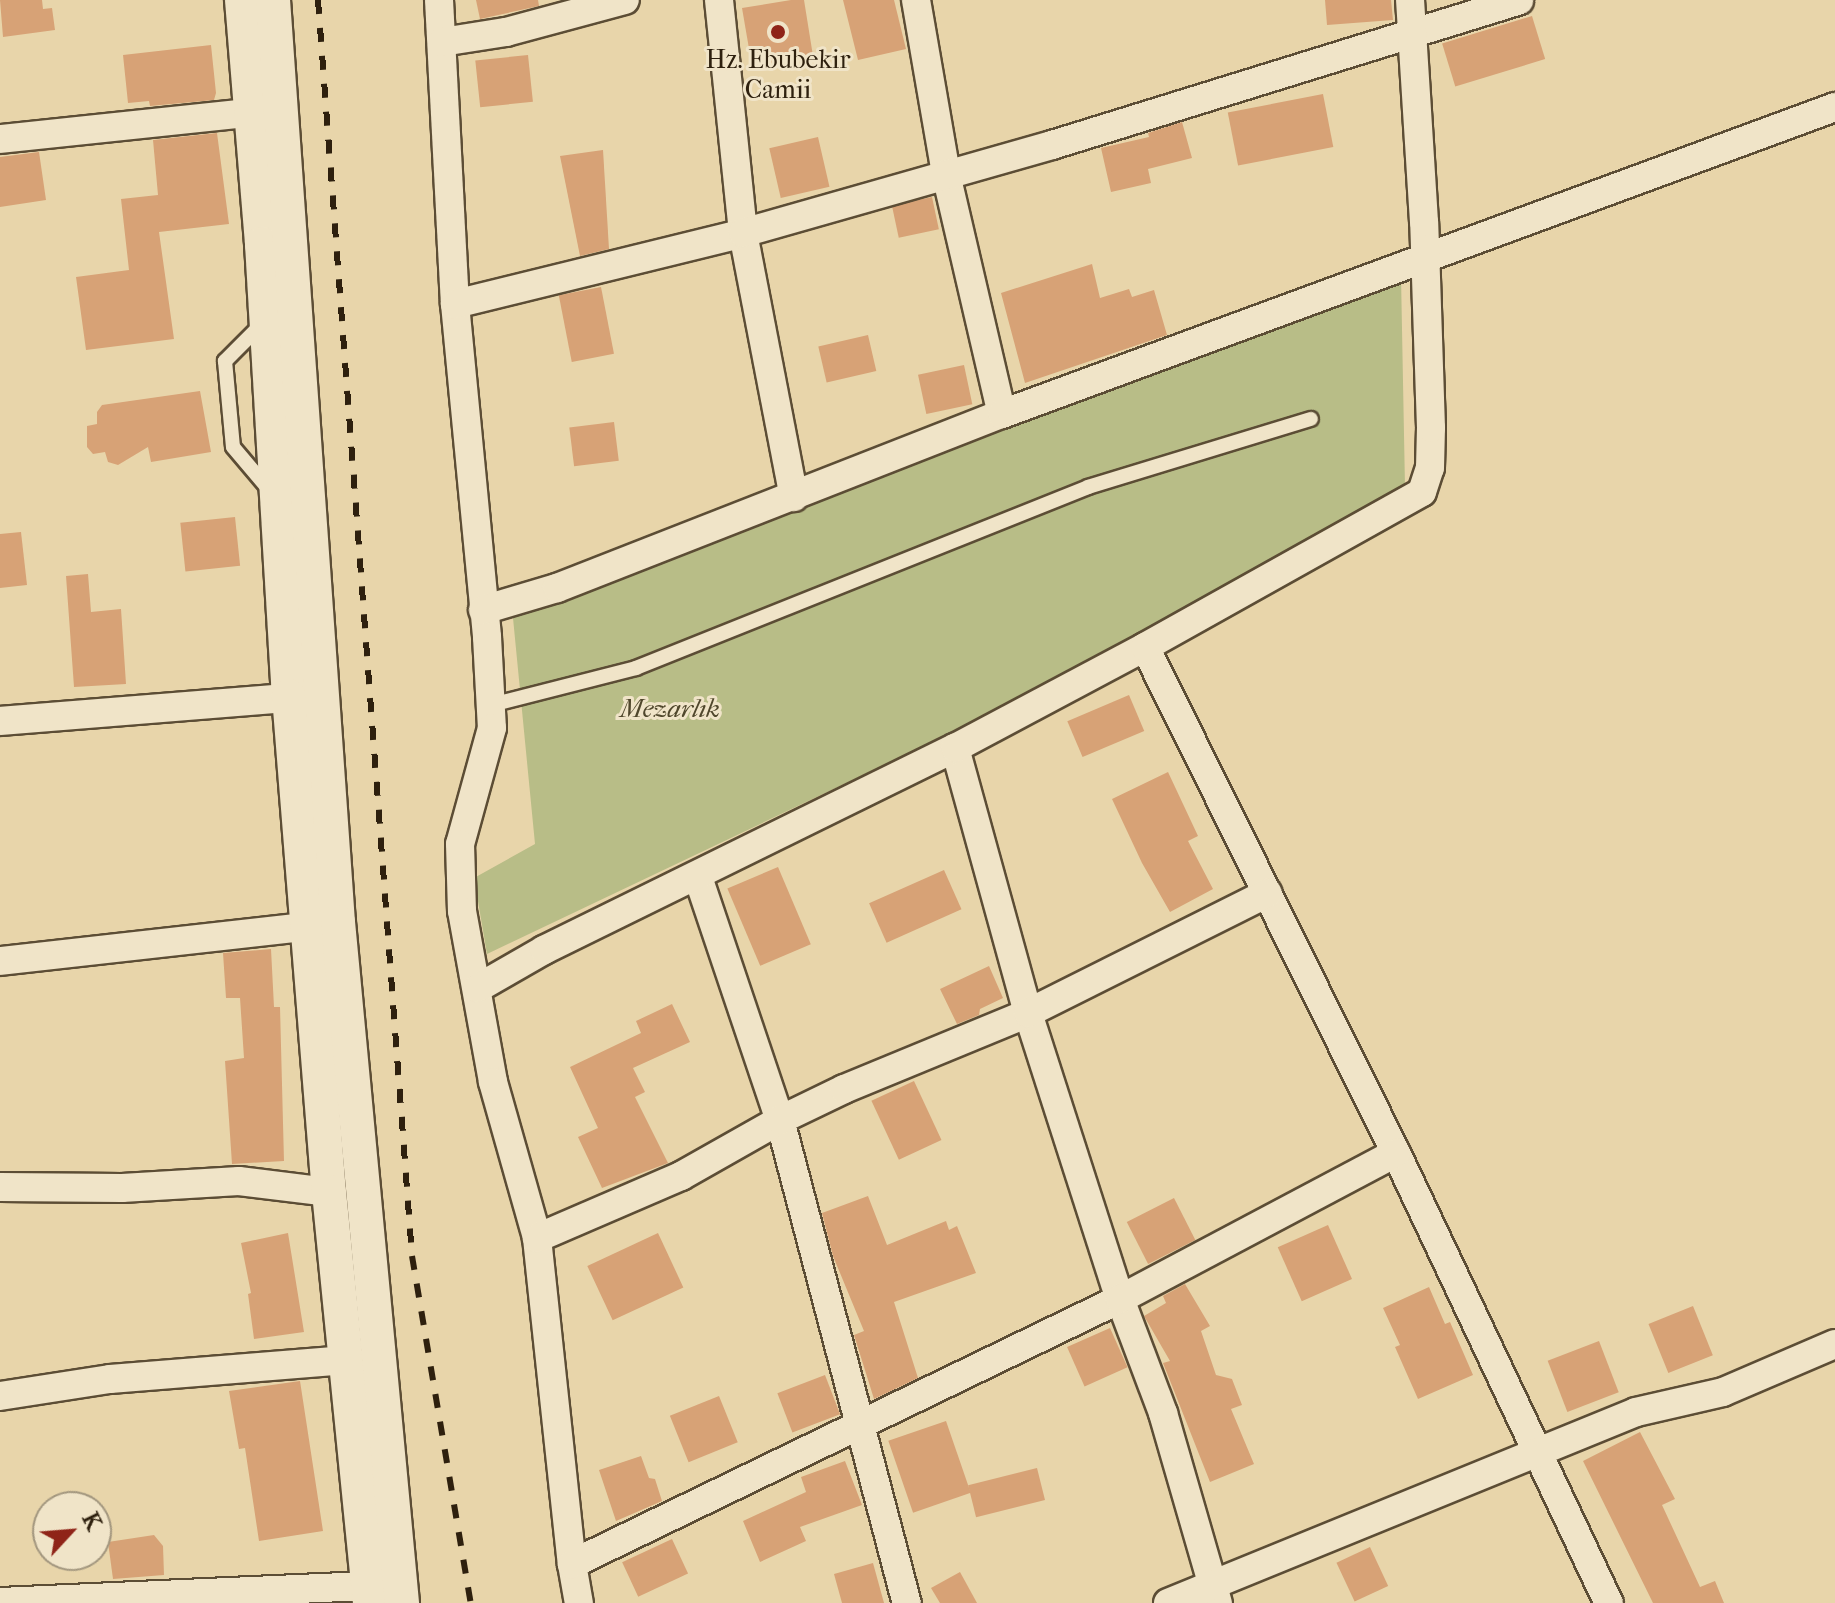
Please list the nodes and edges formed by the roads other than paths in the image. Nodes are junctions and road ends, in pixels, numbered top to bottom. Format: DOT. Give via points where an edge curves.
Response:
graph roads {
  1 [pos="242,0"];
  2 [pos="273,0"];
  3 [pos="439,0"];
  4 [pos="625,0"];
  5 [pos="719,0"];
  6 [pos="916,0"];
  7 [pos="1410,0"];
  8 [pos="1519,0"];
  9 [pos="1412,34"];
  10 [pos="442,42"];
  11 [pos="1835,107"];
  12 [pos="249,113"];
  13 [pos="0,139"];
  14 [pos="946,174"];
  15 [pos="743,233"];
  16 [pos="1425,256"];
  17 [pos="455,304"];
  18 [pos="1002,414"];
  19 [pos="1311,419"];
  20 [pos="794,497"];
  21 [pos="483,610"];
  22 [pos="1145,647"];
  23 [pos="306,696"];
  24 [pos="491,705"];
  25 [pos="0,721"];
  26 [pos="955,748"];
  27 [pos="698,877"];
  28 [pos="1268,893"];
  29 [pos="323,925"];
  30 [pos="0,961"];
  31 [pos="478,988"];
  32 [pos="1028,1013"];
  33 [pos="780,1120"];
  34 [pos="1396,1153"];
  35 [pos="0,1187"];
  36 [pos="329,1192"];
  37 [pos="537,1238"];
  38 [pos="1120,1299"];
  39 [pos="1835,1344"];
  40 [pos="346,1360"];
  41 [pos="0,1396"];
  42 [pos="862,1425"];
  43 [pos="1537,1451"];
  44 [pos="572,1564"];
  45 [pos="385,1594"];
  46 [pos="1215,1594"];
  47 [pos="0,1602"];
  48 [pos="579,1603"];
  49 [pos="907,1603"];
  50 [pos="1168,1603"];
  51 [pos="1609,1603"];
  1 -- 12 [label="street"];
  2 -- 23 [label="street"];
  3 -- 10 [label="street"];
  4 -- 10 [label="street" via="506,32"];
  5 -- 15 [label="street"];
  6 -- 14 [label="street"];
  7 -- 9 [label="street"];
  8 -- 9 [label="street"];
  9 -- 14 [label="street"];
  9 -- 16 [label="street"];
  10 -- 17 [label="street"];
  11 -- 16 [label="street"];
  12 -- 13 [label="street"];
  12 -- 23 [label="street" via="277,499"];
  14 -- 15 [label="street"];
  14 -- 18 [label="street"];
  15 -- 17 [label="street"];
  15 -- 20 [label="street"];
  16 -- 18 [label="street"];
  16 -- 22 [label="street" via="1431,428 1430,468 1422,492"];
  17 -- 21 [label="street"];
  18 -- 20 [label="street"];
  19 -- 24 [label="lane" via="1088,487 636,668"];
  20 -- 21 [label="street" via="557,588"];
  21 -- 24 [label="street"];
  22 -- 26 [label="street"];
  22 -- 28 [label="street"];
  23 -- 25 [label="street"];
  23 -- 29 [label="street"];
  24 -- 31 [label="street" via="492,728 460,844 462,911"];
  26 -- 27 [label="street"];
  26 -- 32 [label="street"];
  27 -- 31 [label="street" via="544,950"];
  27 -- 33 [label="street"];
  28 -- 32 [label="street"];
  28 -- 34 [label="street"];
  29 -- 30 [label="street"];
  29 -- 36 [label="street"];
  29 -- 45 [label="street"];
  31 -- 37 [label="street" via="493,1082"];
  32 -- 33 [label="street"];
  32 -- 38 [label="street"];
  33 -- 37 [label="street" via="681,1176"];
  33 -- 42 [label="street"];
  34 -- 38 [label="street"];
  34 -- 43 [label="street"];
  35 -- 36 [label="street" via="122,1188 239,1181"];
  36 -- 40 [label="street"];
  37 -- 44 [label="street"];
  38 -- 42 [label="street"];
  38 -- 46 [label="street" via="1163,1413"];
  39 -- 43 [label="street" via="1723,1392 1636,1412"];
  40 -- 41 [label="street" via="110,1379"];
  40 -- 45 [label="street"];
  42 -- 44 [label="street"];
  42 -- 49 [label="street"];
  43 -- 46 [label="street"];
  43 -- 51 [label="street"];
  44 -- 48 [label="street"];
  45 -- 47 [label="street"];
  46 -- 50 [label="street"];
}
